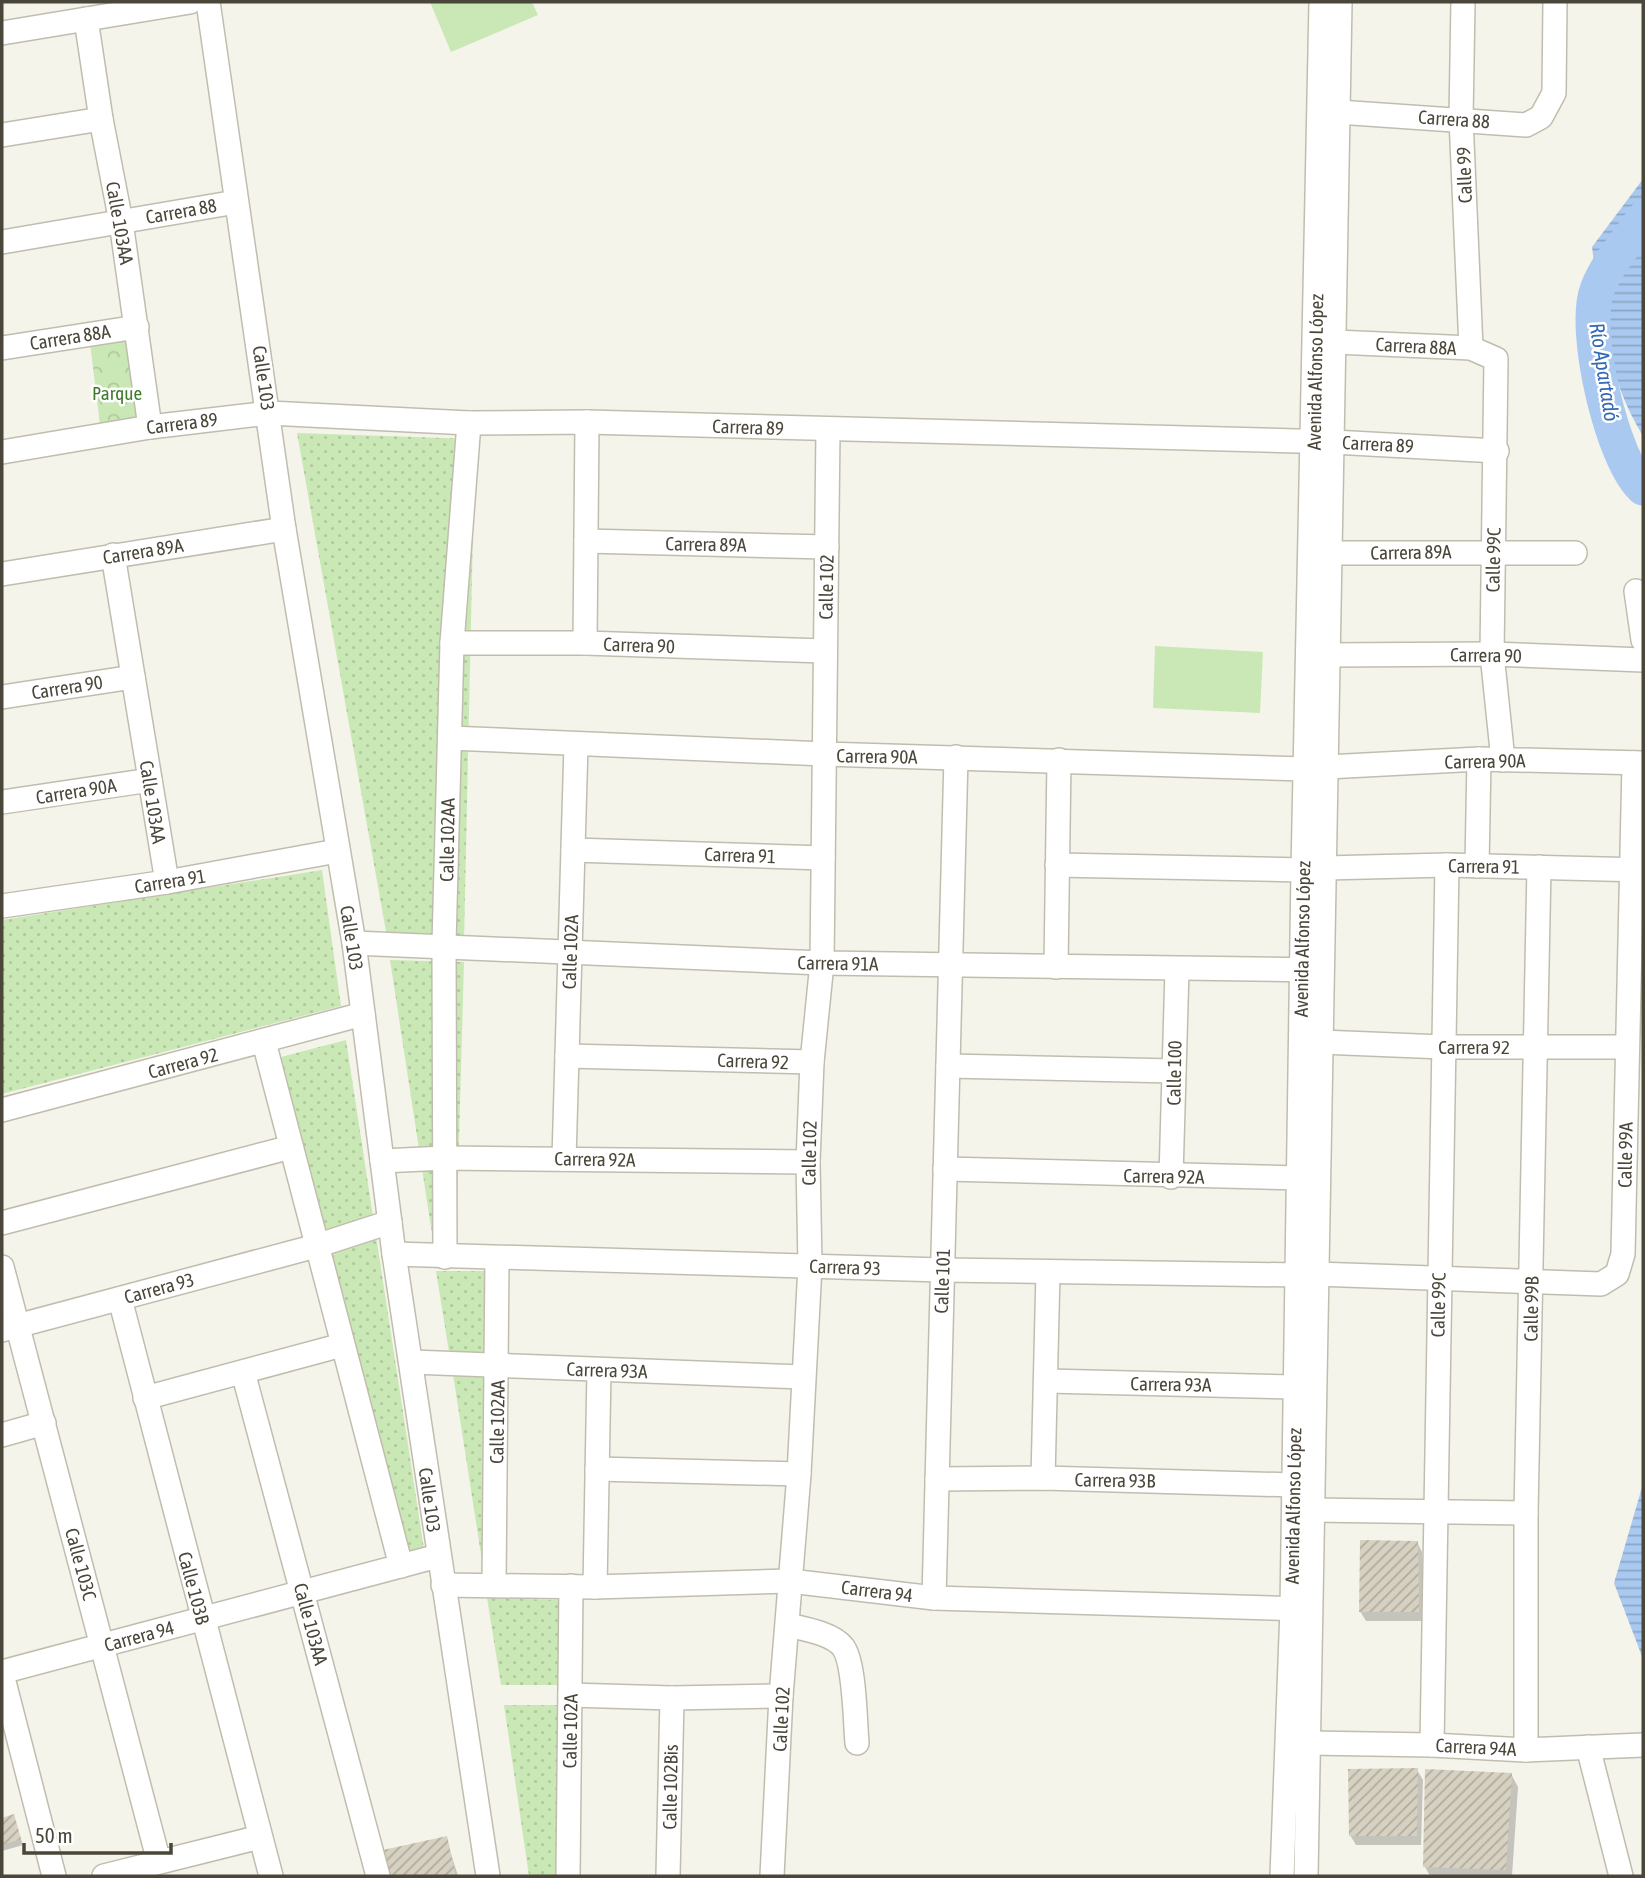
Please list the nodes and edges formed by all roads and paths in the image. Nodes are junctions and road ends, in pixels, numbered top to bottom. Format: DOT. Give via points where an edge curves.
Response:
graph roads {
  1 [pos="190,2"];
  2 [pos="208,2"];
  3 [pos="1321,2"];
  4 [pos="1340,2"];
  5 [pos="1463,2"];
  6 [pos="1556,2"];
  7 [pos="86,19"];
  8 [pos="2,33"];
  9 [pos="1338,112"];
  10 [pos="1461,118"];
  11 [pos="101,119"];
  12 [pos="2,135"];
  13 [pos="236,202"];
  14 [pos="121,222"];
  15 [pos="2,242"];
  16 [pos="137,327"];
  17 [pos="1335,342"];
  18 [pos="2,348"];
  19 [pos="1471,348"];
  20 [pos="1496,359"];
  21 [pos="269,413"];
  22 [pos="587,422"];
  23 [pos="469,423"];
  24 [pos="150,427"];
  25 [pos="828,429"];
  26 [pos="1323,442"];
  27 [pos="1497,451"];
  28 [pos="2,452"];
  29 [pos="284,529"];
  30 [pos="586,541"];
  31 [pos="827,547"];
  32 [pos="1492,551"];
  33 [pos="1331,553"];
  34 [pos="1574,553"];
  35 [pos="113,555"];
  36 [pos="2,574"];
  37 [pos="1636,591"];
  38 [pos="1643,640"];
  39 [pos="452,643"];
  40 [pos="585,643"];
  41 [pos="825,651"];
  42 [pos="1492,654"];
  43 [pos="1329,655"];
  44 [pos="1643,660"];
  45 [pos="133,677"];
  46 [pos="2,697"];
  47 [pos="450,738"];
  48 [pos="576,745"];
  49 [pos="824,754"];
  50 [pos="956,757"];
  51 [pos="1479,759"];
  52 [pos="1059,760"];
  53 [pos="1503,760"];
  54 [pos="1639,763"];
  55 [pos="1316,768"];
  56 [pos="150,780"];
  57 [pos="2,802"];
  58 [pos="573,850"];
  59 [pos="337,851"];
  60 [pos="823,858"];
  61 [pos="1057,865"];
  62 [pos="1447,865"];
  63 [pos="1477,866"];
  64 [pos="1539,867"];
  65 [pos="1314,869"];
  66 [pos="1637,870"];
  67 [pos="167,882"];
  68 [pos="2,905"];
  69 [pos="354,943"];
  70 [pos="444,944"];
  71 [pos="570,954"];
  72 [pos="822,963"];
  73 [pos="952,965"];
  74 [pos="1056,967"];
  75 [pos="1177,970"];
  76 [pos="1312,970"];
  77 [pos="363,1014"];
  78 [pos="264,1042"];
  79 [pos="1321,1042"];
  80 [pos="1536,1047"];
  81 [pos="1627,1047"];
  82 [pos="1443,1048"];
  83 [pos="567,1056"];
  84 [pos="812,1062"];
  85 [pos="948,1066"];
  86 [pos="1174,1071"];
  87 [pos="2,1110"];
  88 [pos="291,1147"];
  89 [pos="446,1158"];
  90 [pos="564,1159"];
  91 [pos="382,1161"];
  92 [pos="808,1162"];
  93 [pos="945,1169"];
  94 [pos="1171,1177"];
  95 [pos="1300,1178"];
  96 [pos="390,1222"];
  97 [pos="2,1223"];
  98 [pos="316,1246"];
  99 [pos="394,1254"];
  100 [pos="445,1257"];
  101 [pos="497,1259"];
  102 [pos="810,1266"];
  103 [pos="2,1267"];
  104 [pos="942,1270"];
  105 [pos="1048,1272"];
  106 [pos="1306,1275"];
  107 [pos="1438,1280"];
  108 [pos="1531,1283"];
  109 [pos="1601,1284"];
  110 [pos="120,1299"];
  111 [pos="10,1328"];
  112 [pos="342,1345"];
  113 [pos="412,1362"];
  114 [pos="498,1367"];
  115 [pos="599,1370"];
  116 [pos="243,1372"];
  117 [pos="803,1377"];
  118 [pos="1047,1381"];
  119 [pos="1295,1387"];
  120 [pos="145,1398"];
  121 [pos="44,1423"];
  122 [pos="2,1435"];
  123 [pos="597,1469"];
  124 [pos="799,1474"];
  125 [pos="1043,1478"];
  126 [pos="937,1479"];
  127 [pos="1294,1485"];
  128 [pos="1312,1510"];
  129 [pos="1434,1513"];
  130 [pos="1526,1513"];
  131 [pos="438,1556"];
  132 [pos="401,1566"];
  133 [pos="790,1581"];
  134 [pos="494,1584"];
  135 [pos="443,1585"];
  136 [pos="571,1586"];
  137 [pos="595,1587"];
  138 [pos="302,1592"];
  139 [pos="934,1598"];
  140 [pos="1301,1609"];
  141 [pos="202,1619"];
  142 [pos="788,1625"];
  143 [pos="103,1645"];
  144 [pos="2,1673"];
  145 [pos="570,1695"];
  146 [pos="781,1696"];
  147 [pos="671,1698"];
  148 [pos="1309,1743"];
  149 [pos="857,1744"];
  150 [pos="1432,1745"];
  151 [pos="1643,1745"];
  152 [pos="1588,1748"];
  153 [pos="1526,1750"];
  154 [pos="260,1837"];
  155 [pos="159,1861"];
  156 [pos="1295,1867"];
  157 [pos="54,1876"];
  158 [pos="104,1876"];
  159 [pos="271,1876"];
  160 [pos="378,1876"];
  161 [pos="488,1876"];
  162 [pos="568,1876"];
  163 [pos="668,1876"];
  164 [pos="772,1876"];
  165 [pos="1621,1876"];
  1 -- 7 [label="street"];
  2 -- 13 [label="street, Calle 103"];
  3 -- 26 [label="street, Avenida Alfonso López"];
  4 -- 9 [label="street, Avenida Alfonso López"];
  5 -- 10 [label="street, Calle 99"];
  6 -- 10 [label="street, Carrera 88" via="1554,93 1541,117 1526,125"];
  7 -- 8 [label="street"];
  7 -- 11 [label="street, Calle 103AA"];
  9 -- 10 [label="street, Carrera 88"];
  9 -- 17 [label="street, Avenida Alfonso López"];
  10 -- 19 [label="street, Calle 99"];
  11 -- 12 [label="street"];
  11 -- 14 [label="street, Calle 103AA"];
  13 -- 14 [label="street, Carrera 88"];
  13 -- 21 [label="street, Calle 103"];
  14 -- 15 [label="street, Carrera 88"];
  14 -- 16 [label="street, Calle 103AA"];
  16 -- 18 [label="street, Carrera 88A"];
  16 -- 24 [label="street, Calle 103AA"];
  17 -- 19 [label="street, Carrera 88A"];
  17 -- 26 [label="street, Avenida Alfonso López"];
  19 -- 20 [label="street, Carrera 88A"];
  20 -- 27 [label="street, Calle 99C"];
  21 -- 23 [label="street, Carrera 89"];
  21 -- 24 [label="street, Carrera 89"];
  21 -- 29 [label="street, Calle 103"];
  22 -- 23 [label="street, Carrera 89"];
  22 -- 25 [label="street, Carrera 89"];
  22 -- 30 [label="street"];
  23 -- 39 [label="street, Calle 102AA"];
  24 -- 28 [label="street, Carrera 89"];
  25 -- 26 [label="street, Carrera 89"];
  25 -- 31 [label="street, Calle 102"];
  26 -- 27 [label="street, Carrera 89"];
  26 -- 33 [label="street, Avenida Alfonso López"];
  26 -- 55 [label="street, Avenida Alfonso López"];
  27 -- 32 [label="street, Calle 99C"];
  29 -- 35 [label="street, Carrera 89A"];
  29 -- 59 [label="street, Calle 103"];
  30 -- 31 [label="street, Carrera 89A"];
  30 -- 40 [label="street"];
  31 -- 41 [label="street, Calle 102"];
  32 -- 33 [label="street, Carrera 89A"];
  32 -- 34 [label="street, Carrera 89A"];
  32 -- 42 [label="street, Calle 99C"];
  33 -- 43 [label="street, Avenida Alfonso López"];
  35 -- 36 [label="street, Carrera 89A"];
  35 -- 45 [label="street, Calle 103AA"];
  37 -- 38 [label="street"];
  39 -- 40 [label="street, Carrera 90"];
  39 -- 47 [label="street, Calle 102AA"];
  40 -- 41 [label="street, Carrera 90"];
  41 -- 49 [label="street, Calle 102"];
  42 -- 43 [label="street, Carrera 90"];
  42 -- 44 [label="street, Carrera 90"];
  42 -- 53 [label="street, Calle 99C"];
  43 -- 55 [label="street, Avenida Alfonso López"];
  45 -- 46 [label="street, Carrera 90"];
  45 -- 56 [label="street, Calle 103AA"];
  47 -- 48 [label="street, Carrera 90A"];
  47 -- 70 [label="street, Calle 102AA"];
  48 -- 49 [label="street, Carrera 90A"];
  48 -- 58 [label="street, Calle 102A"];
  49 -- 50 [label="street, Carrera 90A"];
  49 -- 60 [label="street, Calle 102"];
  50 -- 52 [label="street, Carrera 90A"];
  50 -- 73 [label="street, Calle 101"];
  51 -- 53 [label="street, Carrera 90A"];
  51 -- 55 [label="street, Carrera 90A"];
  51 -- 63 [label="street"];
  52 -- 55 [label="street, Carrera 90A"];
  52 -- 61 [label="street"];
  53 -- 54 [label="street, Carrera 90A"];
  54 -- 66 [label="street, Calle 99A"];
  55 -- 65 [label="street, Avenida Alfonso López"];
  56 -- 57 [label="street, Carrera 90A"];
  56 -- 67 [label="street, Calle 103AA"];
  58 -- 60 [label="street, Carrera 91"];
  58 -- 71 [label="street, Calle 102A"];
  59 -- 67 [label="street, Carrera 91"];
  59 -- 69 [label="street, Calle 103"];
  60 -- 72 [label="street, Calle 102"];
  61 -- 65 [label="street, Carrera 91"];
  61 -- 74 [label="street"];
  62 -- 63 [label="street, Carrera 91"];
  62 -- 65 [label="street, Carrera 91"];
  62 -- 82 [label="street, Calle 99C"];
  63 -- 64 [label="street, Carrera 91"];
  64 -- 66 [label="street, Carrera 91"];
  64 -- 80 [label="street, Calle 99B"];
  65 -- 76 [label="street, Avenida Alfonso López"];
  66 -- 81 [label="street, Calle 99A"];
  67 -- 68 [label="street, Carrera 91"];
  69 -- 70 [label="street, Carrera 91A"];
  69 -- 77 [label="street, Calle 103"];
  70 -- 71 [label="street, Carrera 91A"];
  70 -- 89 [label="street, Calle 102AA"];
  71 -- 72 [label="street, Carrera 91A"];
  71 -- 83 [label="street, Calle 102A"];
  72 -- 73 [label="street, Carrera 91A"];
  72 -- 84 [label="street, Calle 102"];
  73 -- 74 [label="street, Carrera 91A"];
  73 -- 85 [label="street, Calle 101"];
  74 -- 75 [label="street, Carrera 91A"];
  75 -- 76 [label="street, Carrera 91A"];
  75 -- 86 [label="street, Calle 100"];
  76 -- 79 [label="street, Avenida Alfonso López"];
  76 -- 95 [label="street, Avenida Alfonso López"];
  77 -- 78 [label="street, Carrera 92"];
  77 -- 91 [label="street, Calle 103"];
  78 -- 87 [label="street, Carrera 92"];
  78 -- 88 [label="street"];
  79 -- 82 [label="street, Carrera 92"];
  79 -- 106 [label="street, Avenida Alfonso López"];
  80 -- 81 [label="street, Carrera 92"];
  80 -- 82 [label="street, Carrera 92"];
  80 -- 108 [label="street, Calle 99B"];
  81 -- 109 [label="street, Calle 99A" via="1623,1254 1617,1274"];
  82 -- 107 [label="street, Calle 99C"];
  83 -- 84 [label="street, Carrera 92"];
  83 -- 90 [label="street, Calle 102A"];
  84 -- 92 [label="street, Calle 102"];
  85 -- 86 [label="street"];
  85 -- 93 [label="street, Calle 101"];
  86 -- 94 [label="street, Calle 100"];
  88 -- 97 [label="street"];
  88 -- 98 [label="street"];
  89 -- 90 [label="street, Carrera 92A"];
  89 -- 91 [label="street, Carrera 92A"];
  89 -- 100 [label="street, Calle 102AA"];
  90 -- 92 [label="street, Carrera 92A"];
  91 -- 96 [label="street, Calle 103"];
  92 -- 102 [label="street, Calle 102"];
  93 -- 94 [label="street, Carrera 92A"];
  93 -- 104 [label="street, Calle 101"];
  94 -- 95 [label="street, Carrera 92A"];
  95 -- 106 [label="street, Avenida Alfonso López"];
  96 -- 98 [label="street, Carrera 93"];
  96 -- 99 [label="street, Calle 103"];
  98 -- 110 [label="street, Carrera 93"];
  98 -- 112 [label="street"];
  99 -- 100 [label="street, Carrera 93"];
  99 -- 113 [label="street, Calle 103"];
  100 -- 101 [label="street, Carrera 93"];
  101 -- 102 [label="street, Carrera 93"];
  101 -- 114 [label="street, Calle 102AA"];
  102 -- 104 [label="street, Carrera 93"];
  102 -- 117 [label="street, Calle 102"];
  103 -- 111 [label="street, Calle 103C"];
  104 -- 105 [label="street, Carrera 93"];
  104 -- 126 [label="street, Calle 101"];
  105 -- 106 [label="street, Carrera 93"];
  105 -- 118 [label="street"];
  106 -- 107 [label="street, Carrera 93"];
  106 -- 119 [label="street, Avenida Alfonso López"];
  106 -- 128 [label="street, Avenida Alfonso López"];
  107 -- 108 [label="street, Carrera 93"];
  107 -- 129 [label="street, Calle 99C"];
  108 -- 109 [label="street, Carrera 93"];
  108 -- 130 [label="street, Calle 99B"];
  110 -- 111 [label="street, Carrera 93"];
  110 -- 120 [label="street, Calle 103B"];
  111 -- 121 [label="street, Calle 103C"];
  112 -- 116 [label="street"];
  112 -- 132 [label="street"];
  113 -- 114 [label="street, Carrera 93A"];
  113 -- 131 [label="street, Calle 103"];
  114 -- 115 [label="street, Carrera 93A"];
  114 -- 134 [label="street, Calle 102AA"];
  115 -- 117 [label="street, Carrera 93A"];
  115 -- 123 [label="street"];
  116 -- 120 [label="street"];
  116 -- 138 [label="street, Calle 103AA"];
  117 -- 124 [label="street, Calle 102"];
  118 -- 119 [label="street, Carrera 93A"];
  118 -- 125 [label="street"];
  119 -- 127 [label="street, Avenida Alfonso López"];
  120 -- 141 [label="street, Calle 103B"];
  121 -- 122 [label="street"];
  121 -- 143 [label="street, Calle 103C"];
  123 -- 124 [label="street"];
  123 -- 137 [label="street"];
  124 -- 133 [label="street, Calle 102"];
  125 -- 126 [label="street, Carrera 93B"];
  125 -- 127 [label="street, Carrera 93B"];
  126 -- 139 [label="street, Calle 101"];
  127 -- 140 [label="street, Avenida Alfonso López"];
  128 -- 129 [label="street"];
  128 -- 140 [label="street, Avenida Alfonso López"];
  129 -- 130 [label="street"];
  129 -- 150 [label="street, Calle 99C"];
  130 -- 153 [label="street, Calle 99B"];
  131 -- 132 [label="street, Carrera 94"];
  131 -- 135 [label="street, Calle 103"];
  132 -- 138 [label="street, Carrera 94"];
  133 -- 137 [label="street, Carrera 94"];
  133 -- 139 [label="street, Carrera 94"];
  133 -- 142 [label="street, Calle 102"];
  134 -- 135 [label="street, Carrera 94"];
  134 -- 136 [label="street, Carrera 94"];
  135 -- 161 [label="street, Calle 103"];
  136 -- 137 [label="street, Carrera 94"];
  136 -- 145 [label="street, Calle 102A"];
  138 -- 141 [label="street, Carrera 94"];
  138 -- 160 [label="street, Calle 103AA"];
  139 -- 140 [label="street, Carrera 94"];
  140 -- 148 [label="street, Avenida Alfonso López"];
  140 -- 156 [label="street, Avenida Alfonso López"];
  141 -- 143 [label="street, Carrera 94"];
  141 -- 154 [label="street, Calle 103B"];
  142 -- 146 [label="street, Calle 102"];
  142 -- 149 [label="street" via="843,1647 849,1662"];
  143 -- 144 [label="street, Carrera 94"];
  143 -- 155 [label="street, Calle 103C"];
  144 -- 157 [label="street"];
  145 -- 147 [label="street"];
  145 -- 162 [label="street, Calle 102A"];
  146 -- 147 [label="street"];
  146 -- 164 [label="street, Calle 102"];
  147 -- 163 [label="street, Calle 102Bis"];
  148 -- 150 [label="street, Carrera 94A"];
  148 -- 156 [label="street, Avenida Alfonso López"];
  150 -- 153 [label="street, Carrera 94A"];
  151 -- 152 [label="street, Carrera 94A"];
  152 -- 153 [label="street, Carrera 94A"];
  152 -- 165 [label="street"];
  154 -- 155 [label="street"];
  154 -- 159 [label="street, Calle 103B"];
  155 -- 158 [label="street"];
}
